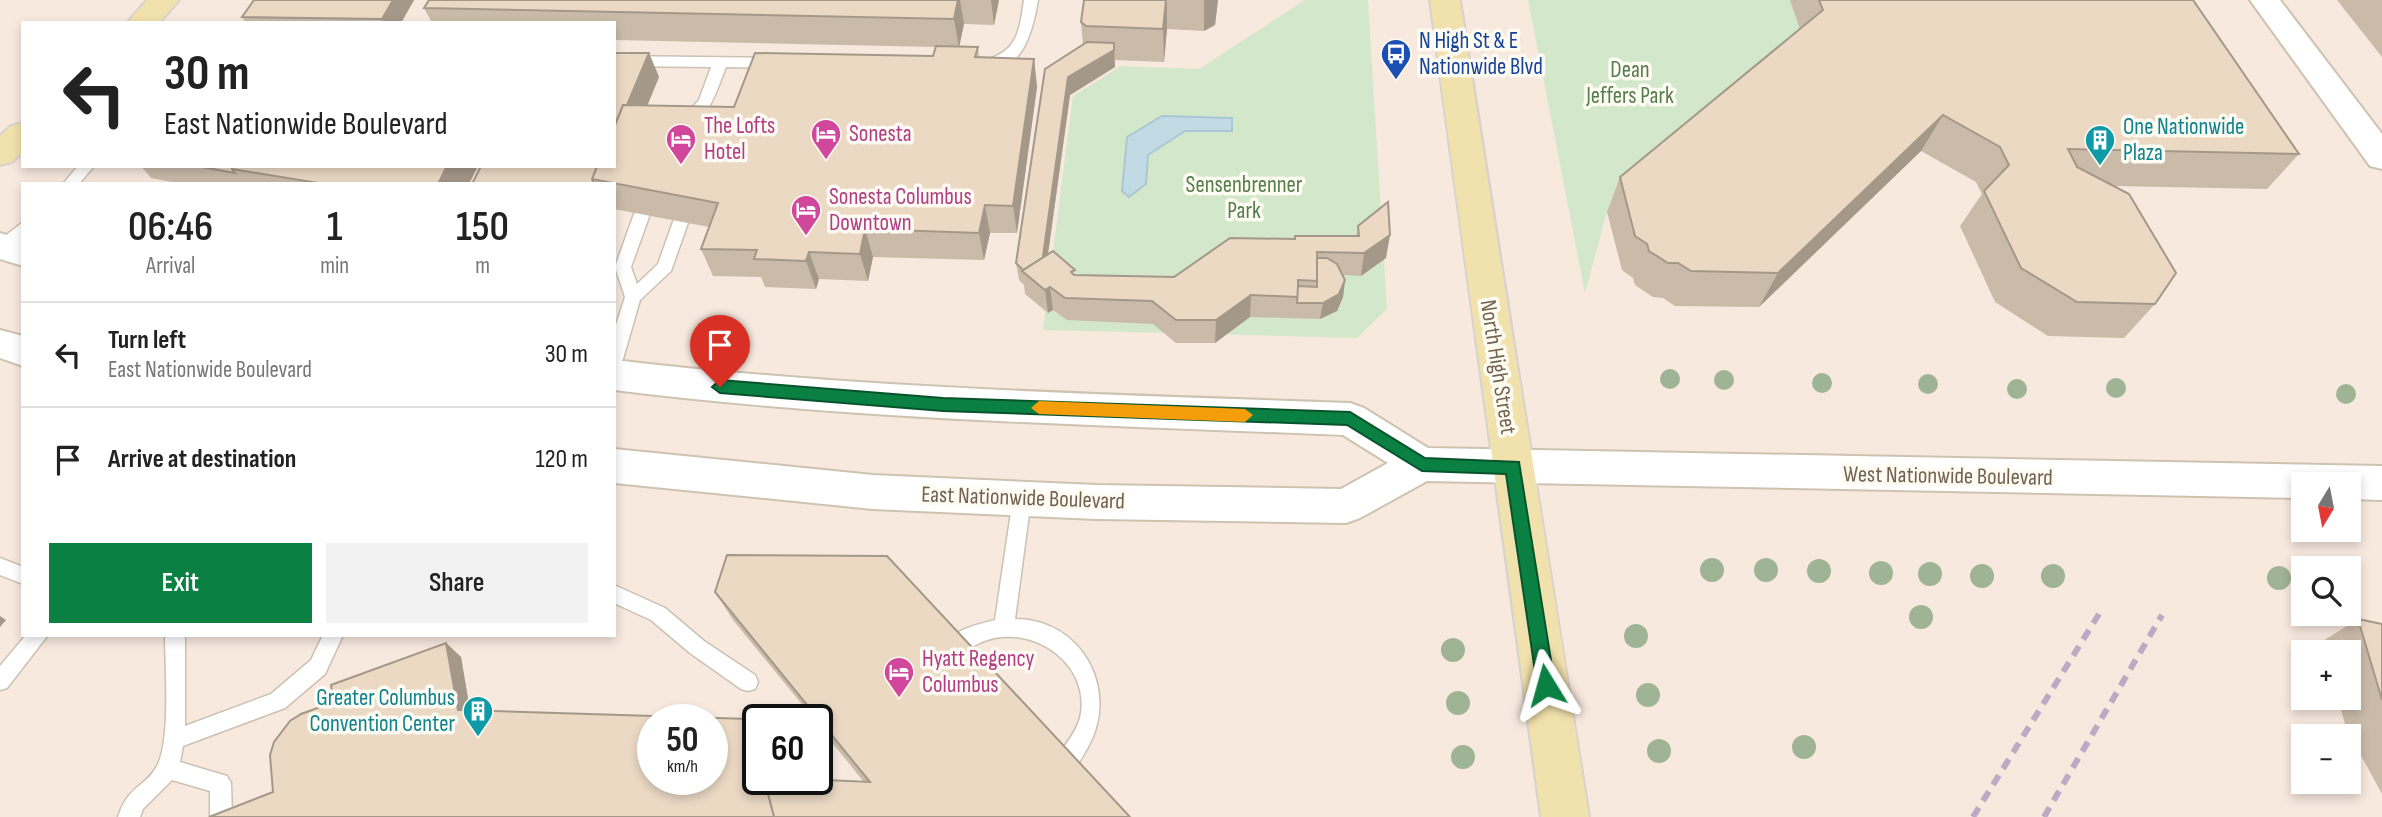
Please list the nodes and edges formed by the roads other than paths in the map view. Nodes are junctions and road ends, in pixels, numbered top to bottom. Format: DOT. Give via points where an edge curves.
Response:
graph roads {
  1 [pos="163,0"];
  2 [pos="1031,0"];
  3 [pos="1446,0"];
  4 [pos="2265,0"];
  5 [pos="144,21"];
  6 [pos="616,61"];
  7 [pos="720,62"];
  8 [pos="787,64"];
  9 [pos="974,67"];
  10 [pos="705,102"];
  11 [pos="709,124"];
  12 [pos="673,134"];
  13 [pos="21,136"];
  14 [pos="0,154"];
  15 [pos="2382,158"];
  16 [pos="85,168"];
  17 [pos="72,182"];
  18 [pos="642,214"];
  19 [pos="681,220"];
  20 [pos="633,297"];
  21 [pos="0,344"];
  22 [pos="21,350"];
  23 [pos="616,352"];
  24 [pos="616,375"];
  25 [pos="1422,464"];
  26 [pos="616,466"];
  27 [pos="1514,467"];
  28 [pos="2382,483"];
  29 [pos="1022,499"];
  30 [pos="0,566"];
  31 [pos="21,575"];
  32 [pos="616,595"];
  33 [pos="1004,627"];
  34 [pos="36,637"];
  35 [pos="175,637"];
  36 [pos="332,637"];
  37 [pos="952,647"];
  38 [pos="0,681"];
  39 [pos="748,682"];
  40 [pos="173,740"];
  41 [pos="1064,765"];
  42 [pos="168,769"];
  43 [pos="129,817"];
  44 [pos="221,817"];
  45 [pos="1564,817"];
  1 -- 5 [label="main road"];
  2 -- 9 [label="lane" via="1020,47 995,64"];
  3 -- 27 [label="main road, North High Street" via="1494,356"];
  4 -- 15 [label="main road"];
  6 -- 7 [label="lane"];
  7 -- 8 [label="lane"];
  7 -- 10 [label="lane"];
  10 -- 11 [label="lane"];
  10 -- 12 [label="lane"];
  13 -- 14 [label="main road"];
  16 -- 17 [label="lane"];
  18 -- 20 [label="lane" via="623,267"];
  19 -- 20 [label="lane" via="665,267"];
  20 -- 23 [label="lane"];
  21 -- 22 [label="main road"];
  24 -- 25 [label="main road" via="943,404 1350,419"];
  25 -- 27 [label="main road"];
  25 -- 29 [label="main road, East Nationwide Boulevard" via="1346,506"];
  26 -- 29 [label="main road, East Nationwide Boulevard" via="873,492"];
  27 -- 28 [label="main road, West Nationwide Boulevard"];
  27 -- 45 [label="main road, North High Street"];
  29 -- 33 [label="lane"];
  30 -- 31 [label="lane"];
  32 -- 39 [label="lane" via="658,614"];
  33 -- 37 [label="lane" via="976,634"];
  33 -- 41 [label="lane" via="1033,630 1059,641 1078,660 1089,684 1091,712 1082,740"];
  34 -- 38 [label="lane"];
  35 -- 40 [label="lane"];
  36 -- 40 [label="lane" via="318,667 278,701"];
  40 -- 42 [label="lane"];
  42 -- 43 [label="lane" via="131,805"];
  42 -- 44 [label="lane" via="220,783"];
}
